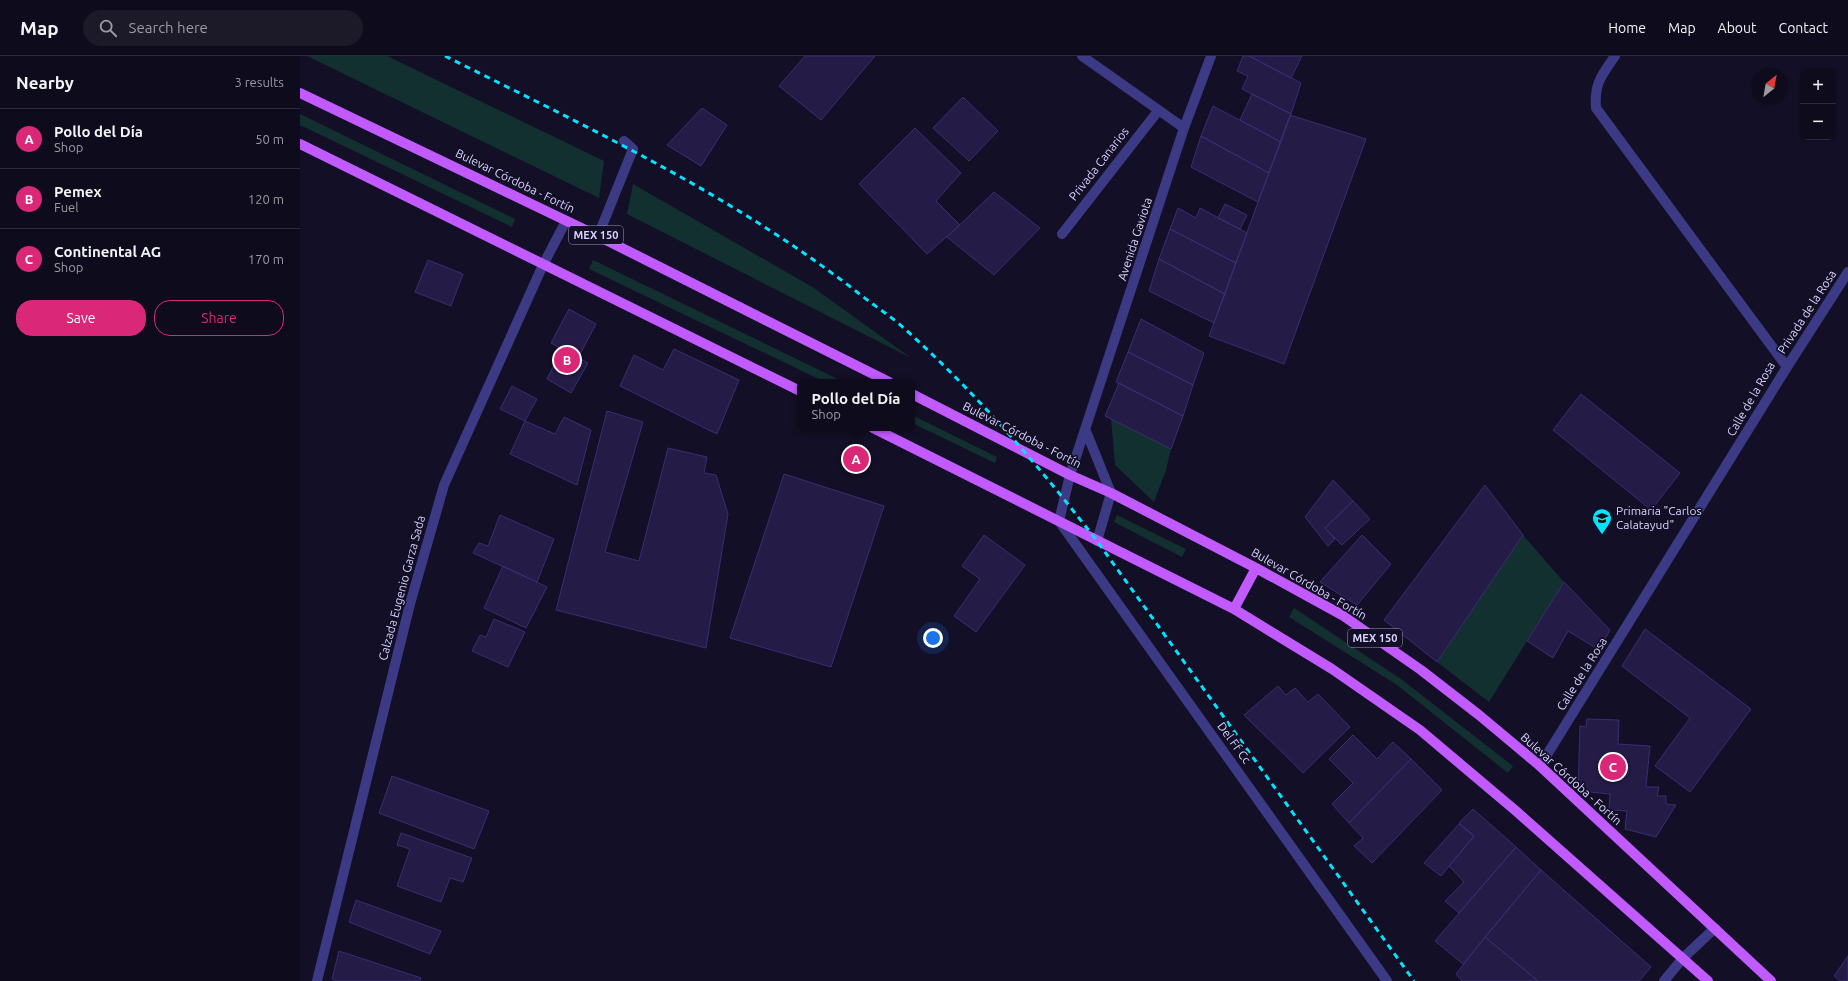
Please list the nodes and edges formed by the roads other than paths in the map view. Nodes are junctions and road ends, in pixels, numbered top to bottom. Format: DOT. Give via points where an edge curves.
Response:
graph roads {
  1 [pos="1082,56"];
  2 [pos="1212,56"];
  3 [pos="1615,56"];
  4 [pos="300,93"];
  5 [pos="1158,111"];
  6 [pos="1184,128"];
  7 [pos="624,141"];
  8 [pos="300,144"];
  9 [pos="566,221"];
  10 [pos="1062,234"];
  11 [pos="598,236"];
  12 [pos="544,265"];
  13 [pos="1848,272"];
  14 [pos="1787,367"];
  15 [pos="883,379"];
  16 [pos="797,390"];
  17 [pos="915,396"];
  18 [pos="879,431"];
  19 [pos="1086,431"];
  20 [pos="1070,475"];
  21 [pos="1111,493"];
  22 [pos="1059,521"];
  23 [pos="1097,541"];
  24 [pos="1256,568"];
  25 [pos="1234,609"];
  26 [pos="1540,766"];
  27 [pos="1715,928"];
  28 [pos="1683,958"];
  29 [pos="317,981"];
  30 [pos="1387,981"];
  31 [pos="1664,981"];
  32 [pos="1708,981"];
  33 [pos="1771,981"];
  1 -- 5 [label="street"];
  2 -- 6 [label="street, Avenida Gaviota"];
  3 -- 14 [label="street, Calle de la Rosa" via="1600,78 1595,93 1596,108"];
  4 -- 9 [label="main road, Bulevar Córdoba - Fortín / MEX 150"];
  5 -- 6 [label="street"];
  5 -- 10 [label="street, Privada Canarios"];
  6 -- 19 [label="street, Avenida Gaviota"];
  7 -- 11 [label="street" via="633,150"];
  8 -- 12 [label="main road"];
  9 -- 11 [label="main road, Bulevar Córdoba - Fortín / MEX 150"];
  9 -- 12 [label="street, Calzada Eugenio Garza Sada"];
  11 -- 15 [label="main road, Bulevar Córdoba - Fortín / MEX 150"];
  12 -- 16 [label="main road"];
  12 -- 29 [label="street, Calzada Eugenio Garza Sada" via="444,485 410,604"];
  13 -- 14 [label="street, Privada de la Rosa"];
  14 -- 26 [label="street, Calle de la Rosa"];
  17 -- 20 [label="main road, Bulevar Córdoba - Fortín / MEX 150"];
  18 -- 22 [label="main road"];
  19 -- 20 [label="street, Avenida Gaviota"];
  19 -- 21 [label="street"];
  20 -- 21 [label="main road, Bulevar Córdoba - Fortín / MEX 150"];
  20 -- 22 [label="street, Avenida Gaviota"];
  21 -- 23 [label="street"];
  21 -- 24 [label="main road, Bulevar Córdoba - Fortín / MEX 150"];
  22 -- 23 [label="main road"];
  22 -- 30 [label="street, Del Ff Cc"];
  23 -- 25 [label="main road"];
  24 -- 25 [label="main road"];
  24 -- 26 [label="main road, Bulevar Córdoba - Fortín / MEX 150" via="1342,615 1421,670"];
  25 -- 28 [label="main road" via="1332,669 1420,730"];
  26 -- 27 [label="main road, Bulevar Córdoba - Fortín / MEX 150"];
  27 -- 28 [label="street"];
  27 -- 33 [label="main road, Bulevar Córdoba - Fortín / MEX 150"];
  28 -- 31 [label="street"];
  28 -- 32 [label="main road"];
}
